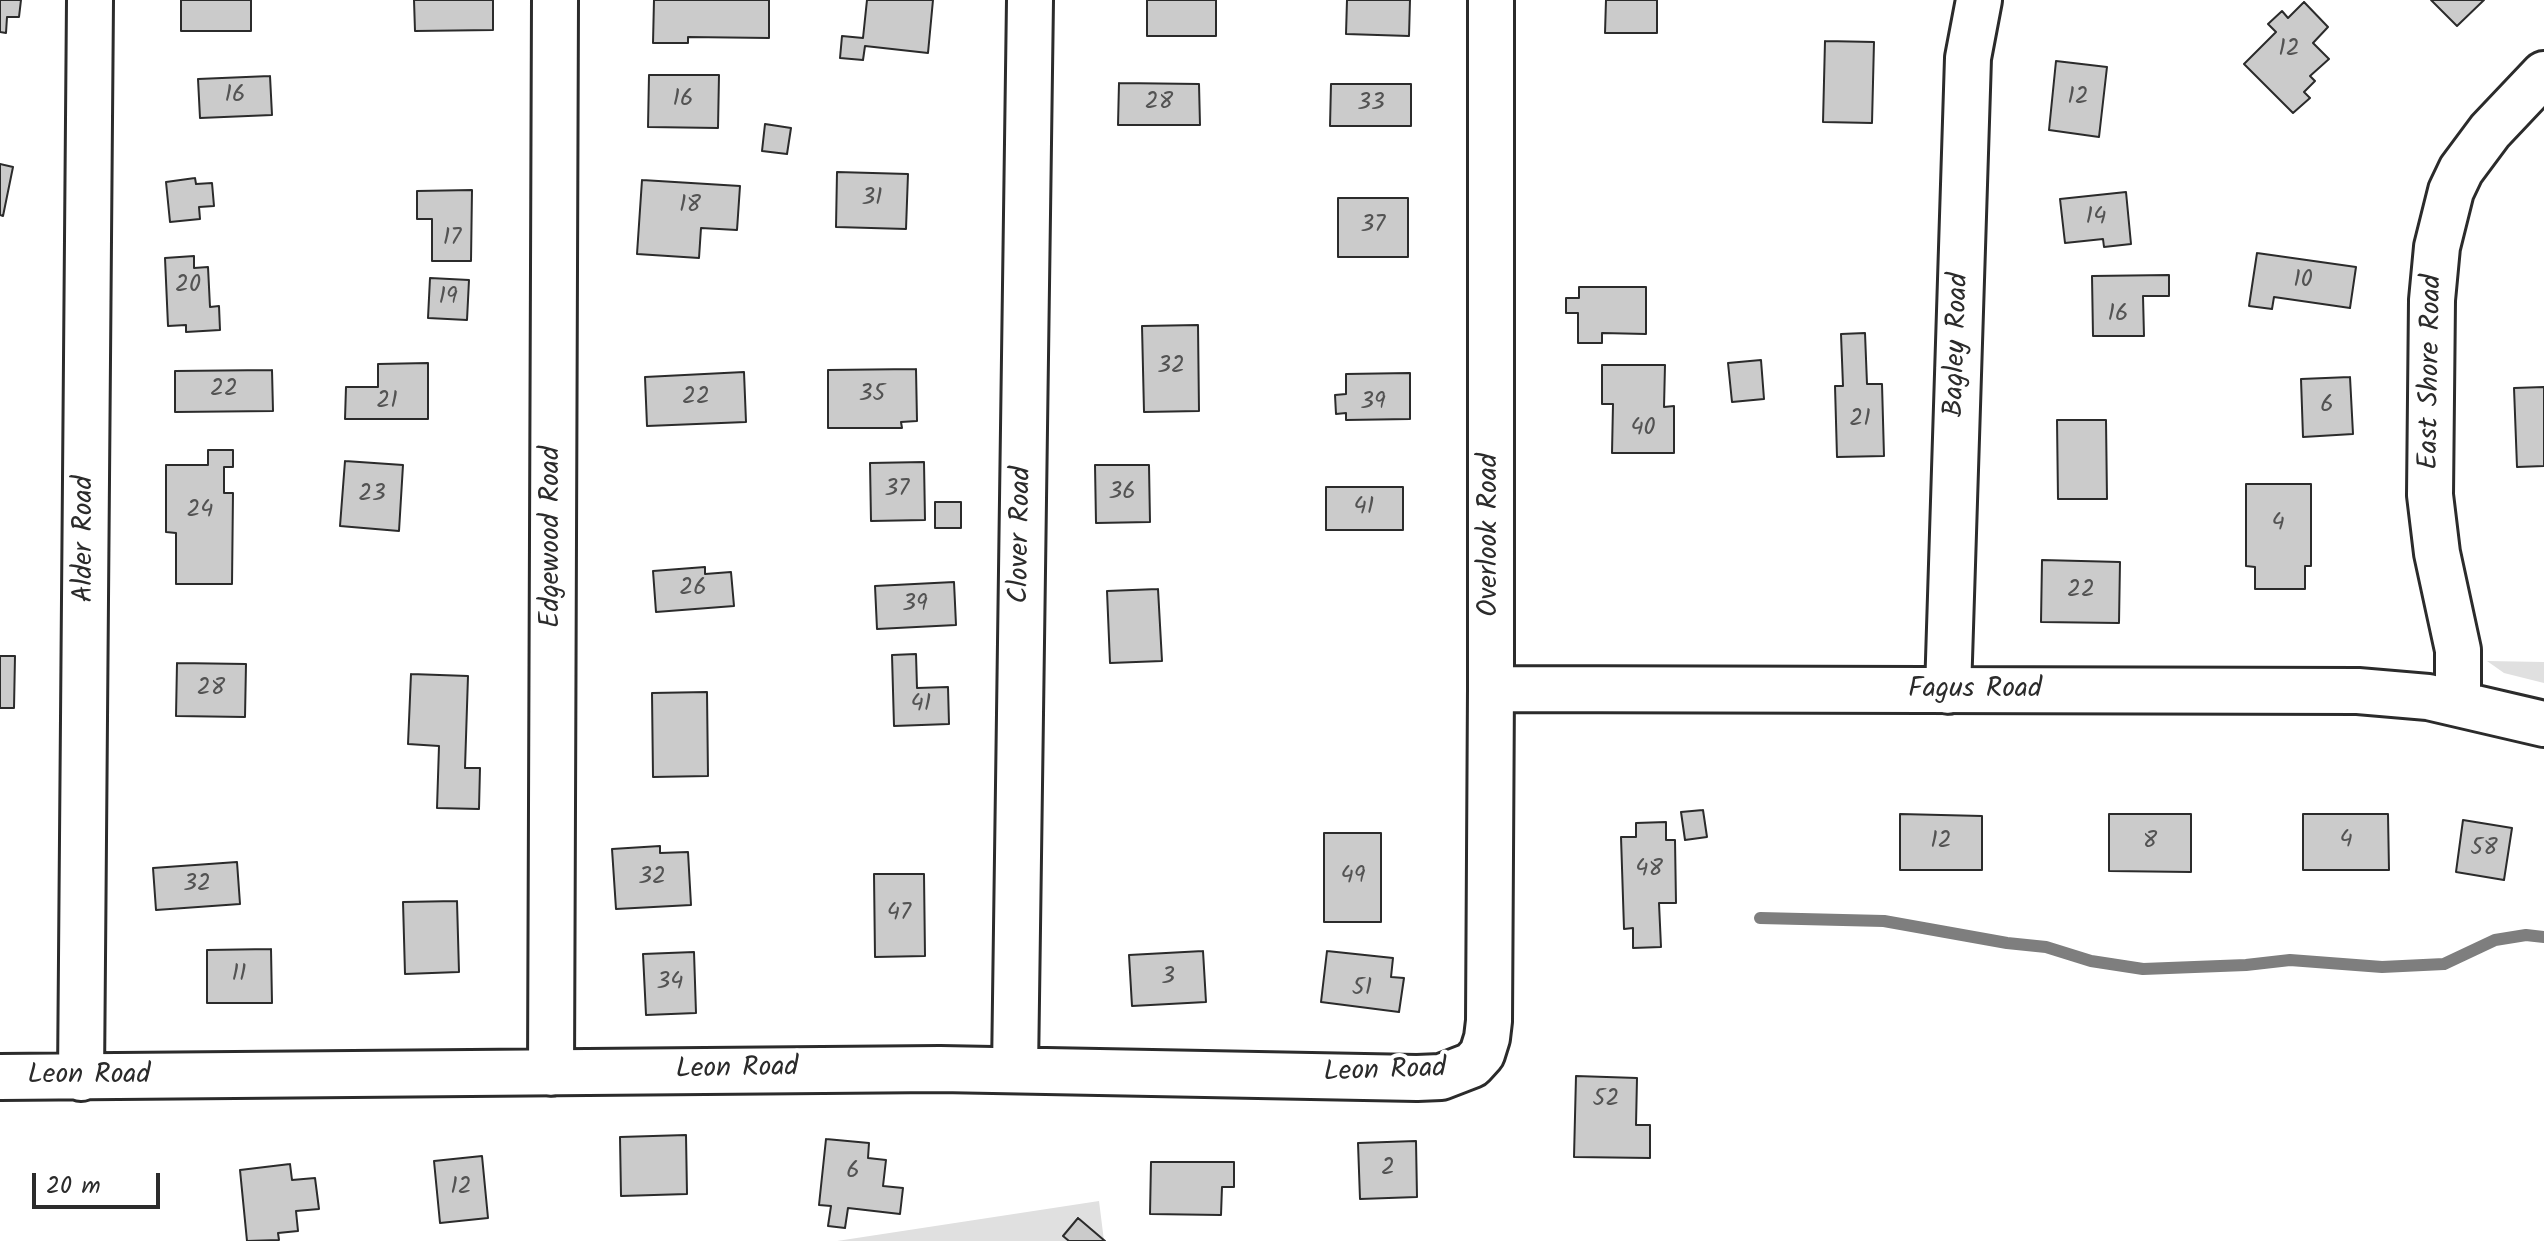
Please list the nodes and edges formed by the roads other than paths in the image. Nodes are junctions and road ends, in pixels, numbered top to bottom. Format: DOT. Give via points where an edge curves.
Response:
graph roads {
  1 [pos="90,0"];
  2 [pos="555,0"];
  3 [pos="1030,0"];
  4 [pos="1491,0"];
  5 [pos="1979,0"];
  6 [pos="2544,74"];
  7 [pos="1491,689"];
  8 [pos="1948,691"];
  9 [pos="2458,703"];
  10 [pos="2544,724"];
  11 [pos="1472,1065"];
  12 [pos="1015,1070"];
  13 [pos="551,1073"];
  14 [pos="0,1077"];
  15 [pos="81,1078"];
  1 -- 15 [label="street, Alder Road"];
  2 -- 13 [label="street, Edgewood Road"];
  3 -- 12 [label="street, Clover Road"];
  4 -- 7 [label="street, Overlook Road"];
  5 -- 8 [label="street, Bagley Road" via="1968,58"];
  6 -- 9 [label="street, East Shore Road" via="2461,170 2437,247 2430,495 2458,650"];
  7 -- 8 [label="street, Fagus Road"];
  7 -- 11 [label="street, Overlook Road" via="1489,1021 1482,1054"];
  8 -- 9 [label="street, Fagus Road" via="2358,691"];
  9 -- 10 [label="street, Fagus Road"];
  11 -- 12 [label="street, Leon Road" via="1441,1077 1417,1078"];
  12 -- 13 [label="street, Leon Road"];
  13 -- 15 [label="street, Leon Road"];
  14 -- 15 [label="street, Leon Road"];
}
